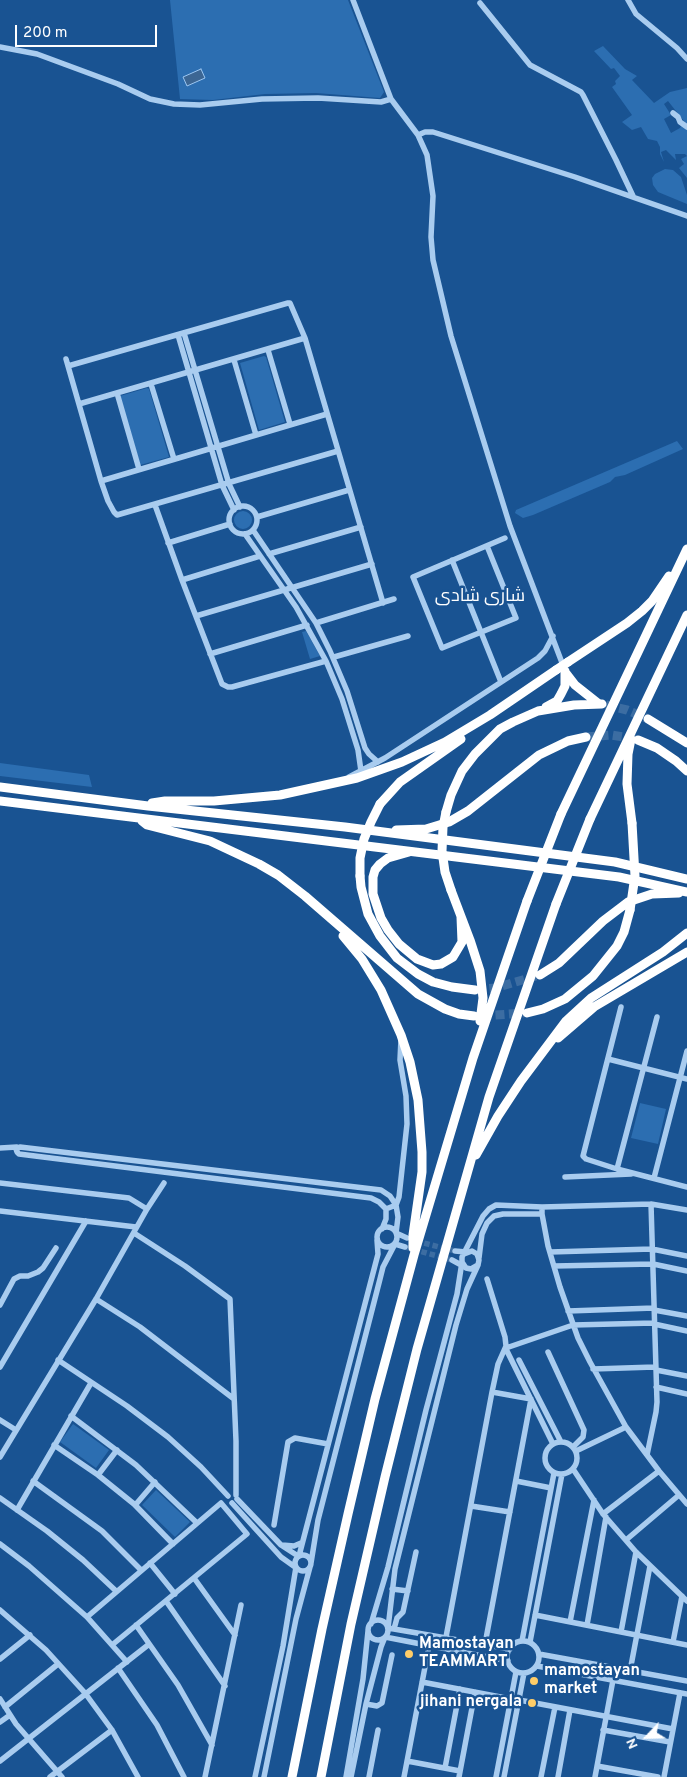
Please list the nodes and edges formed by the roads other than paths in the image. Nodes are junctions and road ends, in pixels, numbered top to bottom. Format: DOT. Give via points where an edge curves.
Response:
graph roads {
  1 [pos="353,0"];
  2 [pos="628,0"];
  3 [pos="480,3"];
  4 [pos="0,47"];
  5 [pos="687,59"];
  6 [pos="391,99"];
  7 [pos="673,113"];
  8 [pos="687,127"];
  9 [pos="418,136"];
  10 [pos="633,196"];
  11 [pos="687,216"];
  12 [pos="181,334"];
  13 [pos="305,338"];
  14 [pos="268,350"];
  15 [pos="66,359"];
  16 [pos="234,360"];
  17 [pos="68,366"];
  18 [pos="192,372"];
  19 [pos="151,384"];
  20 [pos="117,393"];
  21 [pos="79,404"];
  22 [pos="327,414"];
  23 [pos="290,424"];
  24 [pos="256,434"];
  25 [pos="214,447"];
  26 [pos="338,452"];
  27 [pos="174,459"];
  28 [pos="139,469"];
  29 [pos="101,481"];
  30 [pos="226,485"];
  31 [pos="349,490"];
  32 [pos="155,505"];
  33 [pos="240,506"];
  34 [pos="234,510"];
  35 [pos="257,517"];
  36 [pos="230,524"];
  37 [pos="361,527"];
  38 [pos="253,530"];
  39 [pos="245,534"];
  40 [pos="505,538"];
  41 [pos="168,543"];
  42 [pos="487,546"];
  43 [pos="686,551"];
  44 [pos="269,554"];
  45 [pos="260,556"];
  46 [pos="452,560"];
  47 [pos="372,564"];
  48 [pos="182,580"];
  49 [pos="294,588"];
  50 [pos="284,590"];
  51 [pos="394,599"];
  52 [pos="383,603"];
  53 [pos="687,615"];
  54 [pos="196,616"];
  55 [pos="316,623"];
  56 [pos="307,625"];
  57 [pos="481,632"];
  58 [pos="408,636"];
  59 [pos="553,636"];
  60 [pos="210,654"];
  61 [pos="334,657"];
  62 [pos="326,661"];
  63 [pos="563,668"];
  64 [pos="501,682"];
  65 [pos="538,711"];
  66 [pos="490,715"];
  67 [pos="648,719"];
  68 [pos="634,726"];
  69 [pos="586,737"];
  70 [pos="638,740"];
  71 [pos="687,742"];
  72 [pos="378,762"];
  73 [pos="361,771"];
  74 [pos="687,771"];
  75 [pos="336,783"];
  76 [pos="0,787"];
  77 [pos="0,801"];
  78 [pos="148,806"];
  79 [pos="138,818"];
  80 [pos="386,833"];
  81 [pos="412,851"];
  82 [pos="687,879"];
  83 [pos="687,892"];
  84 [pos="322,912"];
  85 [pos="461,917"];
  86 [pos="687,933"];
  87 [pos="687,952"];
  88 [pos="540,975"];
  89 [pos="475,990"];
  90 [pos="621,1007"];
  91 [pos="527,1013"];
  92 [pos="474,1016"];
  93 [pos="657,1017"];
  94 [pos="401,1035"];
  95 [pos="543,1051"];
  96 [pos="687,1051"];
  97 [pos="473,1058"];
  98 [pos="608,1059"];
  99 [pos="644,1068"];
  100 [pos="680,1078"];
  101 [pos="687,1079"];
  102 [pos="17,1147"];
  103 [pos="0,1148"];
  104 [pos="74,1153"];
  105 [pos="73,1161"];
  106 [pos="172,1165"];
  107 [pos="617,1169"];
  108 [pos="468,1171"];
  109 [pos="169,1174"];
  110 [pos="638,1174"];
  111 [pos="565,1177"];
  112 [pos="654,1178"];
  113 [pos="0,1183"];
  114 [pos="164,1183"];
  115 [pos="687,1187"];
  116 [pos="396,1204"];
  117 [pos="651,1204"];
  118 [pos="542,1207"];
  119 [pos="147,1209"];
  120 [pos="386,1210"];
  121 [pos="687,1210"];
  122 [pos="0,1211"];
  123 [pos="542,1214"];
  124 [pos="86,1221"];
  125 [pos="382,1229"];
  126 [pos="135,1230"];
  127 [pos="396,1233"];
  128 [pos="407,1238"];
  129 [pos="378,1240"];
  130 [pos="395,1244"];
  131 [pos="405,1247"];
  132 [pos="56,1248"];
  133 [pos="652,1249"];
  134 [pos="456,1251"];
  135 [pos="466,1252"];
  136 [pos="550,1252"];
  137 [pos="414,1255"];
  138 [pos="687,1256"];
  139 [pos="452,1260"];
  140 [pos="479,1263"];
  141 [pos="462,1264"];
  142 [pos="653,1264"];
  143 [pos="554,1266"];
  144 [pos="687,1271"];
  145 [pos="487,1279"];
  146 [pos="96,1298"];
  147 [pos="0,1304"];
  148 [pos="654,1309"];
  149 [pos="568,1311"];
  150 [pos="687,1316"];
  151 [pos="654,1324"];
  152 [pos="573,1325"];
  153 [pos="687,1331"];
  154 [pos="506,1348"];
  155 [pos="548,1352"];
  156 [pos="58,1360"];
  157 [pos="519,1360"];
  158 [pos="0,1367"];
  159 [pos="655,1368"];
  160 [pos="593,1369"];
  161 [pos="687,1376"];
  162 [pos="91,1383"];
  163 [pos="656,1387"];
  164 [pos="492,1392"];
  165 [pos="687,1394"];
  166 [pos="234,1399"];
  167 [pos="530,1399"];
  168 [pos="71,1416"];
  169 [pos="0,1420"];
  170 [pos="626,1427"];
  171 [pos="16,1430"];
  172 [pos="561,1442"];
  173 [pos="328,1444"];
  174 [pos="553,1444"];
  175 [pos="54,1445"];
  176 [pos="574,1449"];
  177 [pos="117,1450"];
  178 [pos="647,1455"];
  179 [pos="0,1457"];
  180 [pos="573,1469"];
  181 [pos="659,1470"];
  182 [pos="554,1473"];
  183 [pos="562,1474"];
  184 [pos="98,1475"];
  185 [pos="33,1481"];
  186 [pos="516,1481"];
  187 [pos="155,1482"];
  188 [pos="551,1488"];
  189 [pos="679,1495"];
  190 [pos="0,1498"];
  191 [pos="235,1499"];
  192 [pos="594,1500"];
  193 [pos="134,1504"];
  194 [pos="687,1504"];
  195 [pos="471,1506"];
  196 [pos="17,1510"];
  197 [pos="510,1512"];
  198 [pos="605,1516"];
  199 [pos="197,1523"];
  200 [pos="274,1525"];
  201 [pos="626,1540"];
  202 [pos="301,1543"];
  203 [pos="0,1544"];
  204 [pos="173,1544"];
  205 [pos="281,1545"];
  206 [pos="416,1552"];
  207 [pos="636,1552"];
  208 [pos="298,1556"];
  209 [pos="150,1563"];
  210 [pos="311,1565"];
  211 [pos="650,1566"];
  212 [pos="296,1567"];
  213 [pos="141,1570"];
  214 [pos="194,1578"];
  215 [pos="392,1588"];
  216 [pos="116,1591"];
  217 [pos="408,1591"];
  218 [pos="175,1594"];
  219 [pos="684,1598"];
  220 [pos="166,1601"];
  221 [pos="242,1604"];
  222 [pos="0,1610"];
  223 [pos="535,1615"];
  224 [pos="87,1617"];
  225 [pos="570,1622"];
  226 [pos="371,1624"];
  227 [pos="587,1625"];
  228 [pos="136,1626"];
  229 [pos="388,1628"];
  230 [pos="394,1629"];
  231 [pos="368,1631"];
  232 [pos="621,1632"];
  233 [pos="235,1634"];
  234 [pos="30,1635"];
  235 [pos="637,1635"];
  236 [pos="385,1637"];
  237 [pos="446,1637"];
  238 [pos="522,1641"];
  239 [pos="530,1642"];
  240 [pos="673,1642"];
  241 [pos="485,1644"];
  242 [pos="112,1645"];
  243 [pos="148,1645"];
  244 [pos="687,1645"];
  245 [pos="429,1646"];
  246 [pos="510,1648"];
  247 [pos="539,1654"];
  248 [pos="392,1655"];
  249 [pos="0,1658"];
  250 [pos="508,1660"];
  251 [pos="127,1662"];
  252 [pos="58,1664"];
  253 [pos="537,1666"];
  254 [pos="118,1668"];
  255 [pos="630,1671"];
  256 [pos="516,1672"];
  257 [pos="524,1673"];
  258 [pos="613,1680"];
  259 [pos="687,1681"];
  260 [pos="422,1682"];
  261 [pos="225,1686"];
  262 [pos="460,1689"];
  263 [pos="475,1692"];
  264 [pos="680,1693"];
  265 [pos="85,1694"];
  266 [pos="687,1694"];
  267 [pos="511,1698"];
  268 [pos="0,1699"];
  269 [pos="519,1700"];
  270 [pos="366,1704"];
  271 [pos="5,1707"];
  272 [pos="555,1707"];
  273 [pos="570,1710"];
  274 [pos="10,1715"];
  275 [pos="606,1717"];
  276 [pos="0,1722"];
  277 [pos="673,1729"];
  278 [pos="112,1730"];
  279 [pos="378,1730"];
  280 [pos="604,1730"];
  281 [pos="28,1739"];
  282 [pos="670,1742"];
  283 [pos="212,1745"];
  284 [pos="0,1761"];
  285 [pos="408,1761"];
  286 [pos="597,1766"];
  287 [pos="445,1768"];
  288 [pos="459,1774"];
  289 [pos="59,1775"];
  290 [pos="50,1777"];
  291 [pos="138,1777"];
  292 [pos="184,1777"];
  293 [pos="206,1777"];
  294 [pos="255,1777"];
  295 [pos="264,1777"];
  296 [pos="292,1777"];
  297 [pos="321,1777"];
  298 [pos="346,1777"];
  299 [pos="351,1777"];
  300 [pos="369,1777"];
  301 [pos="404,1777"];
  302 [pos="496,1777"];
  303 [pos="504,1777"];
  304 [pos="542,1777"];
  305 [pos="558,1777"];
  306 [pos="595,1777"];
  307 [pos="658,1777"];
  308 [pos="664,1777"];
  1 -- 6 [label="street"];
  2 -- 5 [label="street" via="636,14"];
  3 -- 10 [label="street" via="530,65 583,95"];
  4 -- 6 [label="street" via="37,54 150,98 174,104 262,99 329,98 382,102"];
  6 -- 9 [label="street"];
  7 -- 8 [label="street"];
  9 -- 10 [label="street" via="434,132"];
  9 -- 59 [label="street" via="428,155 431,171 433,260 451,336 510,526"];
  10 -- 11 [label="street"];
  12 -- 13 [label="street" via="288,303 293,306"];
  12 -- 17 [label="street"];
  12 -- 18 [label="street"];
  13 -- 14 [label="street"];
  13 -- 22 [label="street"];
  14 -- 16 [label="street"];
  14 -- 23 [label="street"];
  15 -- 17 [label="street"];
  16 -- 18 [label="street"];
  16 -- 24 [label="street"];
  17 -- 21 [label="street"];
  18 -- 19 [label="street"];
  18 -- 25 [label="street"];
  19 -- 20 [label="street"];
  19 -- 27 [label="street"];
  20 -- 21 [label="street"];
  20 -- 28 [label="street"];
  21 -- 29 [label="street"];
  22 -- 23 [label="street"];
  22 -- 26 [label="street"];
  23 -- 24 [label="street"];
  24 -- 25 [label="street"];
  25 -- 27 [label="street"];
  25 -- 30 [label="street"];
  26 -- 30 [label="street"];
  26 -- 31 [label="street"];
  27 -- 28 [label="street"];
  28 -- 29 [label="street"];
  29 -- 32 [label="street" via="118,515"];
  30 -- 32 [label="street"];
  30 -- 33 [label="street"];
  30 -- 34 [label="street"];
  31 -- 35 [label="street"];
  31 -- 37 [label="street"];
  32 -- 41 [label="street"];
  33 -- 34 [label="street"];
  33 -- 35 [label="street" via="250,508"];
  34 -- 36 [label="street"];
  35 -- 38 [label="street"];
  36 -- 39 [label="street" via="235,531"];
  36 -- 41 [label="street"];
  37 -- 44 [label="street"];
  37 -- 47 [label="street"];
  38 -- 39 [label="street"];
  38 -- 44 [label="street"];
  39 -- 45 [label="street"];
  40 -- 42 [label="street"];
  41 -- 48 [label="street"];
  42 -- 46 [label="street"];
  42 -- 57 [label="street" via="516,618"];
  43 -- 63 [label="highway" via="642,611"];
  43 -- 97 [label="highway, bridge" via="561,814"];
  44 -- 49 [label="street"];
  45 -- 48 [label="street"];
  45 -- 50 [label="street"];
  46 -- 57 [label="street"];
  46 -- 57 [label="street" via="413,577 442,648"];
  47 -- 49 [label="street"];
  47 -- 52 [label="street"];
  48 -- 54 [label="street"];
  49 -- 50 [label="street"];
  49 -- 55 [label="street"];
  50 -- 54 [label="street"];
  50 -- 56 [label="street"];
  51 -- 52 [label="street"];
  52 -- 55 [label="street"];
  53 -- 68 [label="highway"];
  54 -- 60 [label="street"];
  55 -- 61 [label="street"];
  56 -- 60 [label="street"];
  56 -- 62 [label="street"];
  57 -- 64 [label="street"];
  58 -- 61 [label="street"];
  59 -- 63 [label="street"];
  59 -- 64 [label="street" via="543,654"];
  60 -- 62 [label="street" via="221,682 228,687"];
  61 -- 72 [label="street" via="365,748"];
  62 -- 73 [label="street" via="358,750"];
  63 -- 65 [label="highway" via="565,686 560,696"];
  63 -- 65 [label="highway" via="575,685 600,704"];
  63 -- 66 [label="highway"];
  64 -- 72 [label="street"];
  65 -- 85 [label="highway, bridge" via="513,722 489,739 462,771 446,812 442,851 445,872"];
  66 -- 75 [label="highway" via="418,755"];
  66 -- 89 [label="highway, bridge" via="400,782 380,804 364,839 360,858 361,887 368,914 397,958 433,982"];
  67 -- 71 [label="highway"];
  68 -- 91 [label="highway, bridge" via="627,784 635,876 622,938 593,976 565,999"];
  68 -- 108 [label="highway, bridge" via="590,819 556,904 489,1098"];
  69 -- 80 [label="highway" via="568,741 539,755 468,811 449,822 426,829"];
  70 -- 74 [label="highway" via="657,748"];
  72 -- 73 [label="street"];
  73 -- 75 [label="street"];
  75 -- 78 [label="highway" via="272,796 158,802"];
  76 -- 78 [label="highway"];
  77 -- 79 [label="highway"];
  78 -- 80 [label="highway"];
  79 -- 81 [label="highway"];
  79 -- 84 [label="highway" via="147,825 181,832 244,855 278,875"];
  80 -- 82 [label="highway" via="616,862"];
  81 -- 83 [label="highway" via="619,876"];
  81 -- 85 [label="highway" via="388,858 375,870 373,894 388,930 417,959 433,965 442,964 453,958 462,942"];
  83 -- 88 [label="highway" via="652,894 628,902 559,963"];
  84 -- 92 [label="highway" via="418,994 445,1010"];
  84 -- 94 [label="highway" via="369,970"];
  85 -- 97 [label="highway" via="478,961 482,985 482,1012"];
  86 -- 95 [label="highway" via="586,1002 566,1021"];
  87 -- 95 [label="highway" via="594,1007"];
  90 -- 98 [label="street"];
  93 -- 99 [label="street"];
  94 -- 116 [label="street" via="400,1060 408,1109"];
  94 -- 137 [label="highway" via="418,1100 422,1135"];
  95 -- 108 [label="highway" via="498,1116"];
  96 -- 100 [label="street"];
  97 -- 137 [label="highway"];
  98 -- 99 [label="street"];
  98 -- 107 [label="street" via="583,1154 586,1159"];
  99 -- 100 [label="street"];
  99 -- 107 [label="street"];
  100 -- 101 [label="street"];
  100 -- 112 [label="street"];
  102 -- 103 [label="street"];
  102 -- 104 [label="street"];
  102 -- 105 [label="street" via="19,1154"];
  104 -- 105 [label="street"];
  104 -- 106 [label="street"];
  105 -- 109 [label="street"];
  106 -- 109 [label="street"];
  106 -- 116 [label="street" via="376,1190 390,1196"];
  107 -- 110 [label="street"];
  108 -- 297 [label="highway" via="385,1477 349,1633"];
  109 -- 120 [label="street" via="371,1198"];
  110 -- 111 [label="street"];
  110 -- 112 [label="street"];
  112 -- 115 [label="street"];
  113 -- 119 [label="street" via="129,1198"];
  114 -- 119 [label="street"];
  116 -- 120 [label="street"];
  116 -- 127 [label="street"];
  117 -- 118 [label="street"];
  117 -- 121 [label="street"];
  117 -- 133 [label="street"];
  118 -- 123 [label="street"];
  118 -- 135 [label="street" via="502,1204 491,1207 483,1216"];
  119 -- 126 [label="street"];
  120 -- 125 [label="street"];
  122 -- 124 [label="street"];
  123 -- 136 [label="street"];
  123 -- 140 [label="street" via="494,1216 482,1234"];
  124 -- 126 [label="street"];
  124 -- 158 [label="street"];
  125 -- 127 [label="street" via="390,1228"];
  125 -- 129 [label="street" via="378,1232"];
  126 -- 146 [label="street"];
  126 -- 166 [label="street" via="230,1299"];
  127 -- 128 [label="street"];
  127 -- 130 [label="street"];
  129 -- 130 [label="street" via="384,1247"];
  129 -- 173 [label="street" via="378,1254"];
  130 -- 131 [label="street"];
  130 -- 210 [label="street" via="383,1267 318,1520"];
  132 -- 147 [label="street" via="38,1272 14,1279"];
  133 -- 136 [label="street"];
  133 -- 138 [label="street"];
  133 -- 142 [label="street"];
  134 -- 135 [label="street"];
  135 -- 140 [label="street" via="474,1252"];
  135 -- 141 [label="street"];
  136 -- 143 [label="street"];
  137 -- 296 [label="highway" via="375,1399"];
  139 -- 141 [label="street"];
  140 -- 141 [label="street" via="471,1269"];
  140 -- 215 [label="street" via="456,1325"];
  141 -- 226 [label="street" via="388,1567"];
  142 -- 143 [label="street"];
  142 -- 144 [label="street"];
  142 -- 148 [label="street"];
  143 -- 149 [label="street"];
  145 -- 154 [label="street"];
  146 -- 156 [label="street"];
  146 -- 166 [label="street" via="140,1327"];
  148 -- 149 [label="street"];
  148 -- 150 [label="street"];
  148 -- 151 [label="street"];
  149 -- 152 [label="street"];
  151 -- 152 [label="street"];
  151 -- 153 [label="street"];
  151 -- 159 [label="street"];
  152 -- 154 [label="street"];
  152 -- 160 [label="street"];
  154 -- 164 [label="street" via="498,1364"];
  154 -- 167 [label="street"];
  155 -- 176 [label="street" via="584,1430"];
  156 -- 162 [label="street"];
  156 -- 171 [label="street"];
  157 -- 172 [label="street"];
  159 -- 160 [label="street"];
  159 -- 161 [label="street"];
  159 -- 163 [label="street"];
  160 -- 170 [label="street"];
  162 -- 168 [label="street"];
  162 -- 191 [label="street" via="168,1437 228,1496 232,1493"];
  163 -- 165 [label="street"];
  163 -- 178 [label="street" via="656,1412"];
  164 -- 167 [label="street"];
  164 -- 195 [label="street"];
  166 -- 191 [label="street"];
  167 -- 174 [label="street"];
  167 -- 186 [label="street"];
  168 -- 175 [label="street"];
  168 -- 177 [label="street"];
  169 -- 171 [label="street"];
  170 -- 176 [label="street"];
  170 -- 178 [label="street"];
  171 -- 179 [label="street"];
  172 -- 174 [label="street"];
  172 -- 176 [label="street"];
  173 -- 200 [label="street" via="295,1438 288,1442"];
  173 -- 202 [label="street"];
  174 -- 182 [label="street" via="545,1457 546,1465"];
  175 -- 184 [label="street"];
  175 -- 185 [label="street"];
  176 -- 180 [label="street" via="577,1461"];
  177 -- 184 [label="street"];
  177 -- 187 [label="street"];
  178 -- 181 [label="street"];
  180 -- 183 [label="street"];
  180 -- 192 [label="street"];
  181 -- 189 [label="street"];
  181 -- 198 [label="street"];
  182 -- 183 [label="street"];
  182 -- 188 [label="street"];
  183 -- 223 [label="street"];
  184 -- 193 [label="street"];
  185 -- 196 [label="street"];
  185 -- 213 [label="street" via="102,1531"];
  186 -- 188 [label="street"];
  186 -- 197 [label="street"];
  187 -- 193 [label="street"];
  187 -- 199 [label="street"];
  188 -- 238 [label="street"];
  189 -- 194 [label="street"];
  189 -- 201 [label="street"];
  190 -- 196 [label="street"];
  191 -- 205 [label="street"];
  191 -- 212 [label="street" via="281,1556"];
  192 -- 198 [label="street"];
  192 -- 225 [label="street"];
  193 -- 204 [label="street"];
  195 -- 197 [label="street"];
  195 -- 237 [label="street"];
  196 -- 216 [label="street" via="76,1554"];
  197 -- 241 [label="street"];
  198 -- 201 [label="street"];
  198 -- 227 [label="street"];
  199 -- 204 [label="street"];
  199 -- 214 [label="street" via="221,1503 247,1534"];
  201 -- 207 [label="street"];
  202 -- 205 [label="street"];
  202 -- 208 [label="street"];
  203 -- 224 [label="street"];
  204 -- 209 [label="street"];
  205 -- 208 [label="street"];
  206 -- 217 [label="street"];
  207 -- 211 [label="street"];
  207 -- 232 [label="street"];
  208 -- 210 [label="street" via="308,1556"];
  208 -- 212 [label="street"];
  209 -- 213 [label="street"];
  209 -- 218 [label="street"];
  210 -- 212 [label="street" via="304,1572"];
  210 -- 295 [label="street" via="296,1619"];
  211 -- 219 [label="street"];
  211 -- 235 [label="street"];
  212 -- 294 [label="street"];
  213 -- 216 [label="street"];
  214 -- 218 [label="street"];
  214 -- 233 [label="street"];
  215 -- 217 [label="street"];
  215 -- 229 [label="street"];
  216 -- 224 [label="street"];
  217 -- 230 [label="street" via="403,1612"];
  218 -- 220 [label="street"];
  219 -- 240 [label="street"];
  220 -- 228 [label="street"];
  220 -- 261 [label="street"];
  221 -- 233 [label="street"];
  222 -- 234 [label="street"];
  223 -- 225 [label="street"];
  223 -- 239 [label="street"];
  224 -- 242 [label="street"];
  225 -- 227 [label="street"];
  226 -- 229 [label="street" via="379,1620"];
  226 -- 231 [label="street"];
  227 -- 232 [label="street"];
  228 -- 242 [label="street"];
  228 -- 243 [label="street"];
  229 -- 230 [label="street"];
  229 -- 236 [label="street"];
  230 -- 237 [label="street"];
  231 -- 236 [label="street" via="374,1639"];
  231 -- 298 [label="street"];
  232 -- 235 [label="street"];
  233 -- 261 [label="street"];
  234 -- 249 [label="street"];
  234 -- 252 [label="street"];
  235 -- 240 [label="street"];
  235 -- 255 [label="street"];
  236 -- 245 [label="street"];
  236 -- 270 [label="street"];
  237 -- 241 [label="street"];
  238 -- 239 [label="street"];
  238 -- 246 [label="street"];
  239 -- 247 [label="street"];
  240 -- 244 [label="street"];
  241 -- 246 [label="street"];
  242 -- 251 [label="street"];
  243 -- 251 [label="street"];
  243 -- 283 [label="street" via="178,1685"];
  245 -- 250 [label="street"];
  245 -- 260 [label="street"];
  246 -- 250 [label="street"];
  247 -- 253 [label="street"];
  247 -- 255 [label="street"];
  248 -- 270 [label="street" via="382,1703 377,1706"];
  250 -- 256 [label="street"];
  251 -- 254 [label="street"];
  252 -- 265 [label="street"];
  252 -- 271 [label="street"];
  253 -- 257 [label="street"];
  253 -- 258 [label="street"];
  254 -- 265 [label="street"];
  254 -- 292 [label="street" via="157,1725"];
  255 -- 259 [label="street"];
  256 -- 257 [label="street"];
  256 -- 267 [label="street"];
  257 -- 269 [label="street"];
  258 -- 264 [label="street"];
  258 -- 275 [label="street"];
  260 -- 262 [label="street"];
  260 -- 285 [label="street"];
  261 -- 283 [label="street"];
  262 -- 263 [label="street"];
  262 -- 287 [label="street"];
  263 -- 267 [label="street"];
  263 -- 288 [label="street"];
  264 -- 266 [label="street"];
  264 -- 277 [label="street"];
  265 -- 278 [label="street"];
  265 -- 281 [label="street"];
  267 -- 302 [label="street"];
  268 -- 271 [label="street"];
  269 -- 272 [label="street"];
  269 -- 303 [label="street"];
  270 -- 299 [label="street"];
  271 -- 274 [label="street"];
  272 -- 273 [label="street"];
  272 -- 304 [label="street"];
  273 -- 275 [label="street"];
  273 -- 305 [label="street"];
  274 -- 276 [label="street"];
  274 -- 281 [label="street"];
  275 -- 277 [label="street"];
  275 -- 280 [label="street"];
  277 -- 282 [label="street"];
  278 -- 289 [label="street"];
  278 -- 291 [label="street"];
  279 -- 300 [label="street"];
  280 -- 282 [label="street"];
  280 -- 286 [label="street"];
  281 -- 284 [label="street"];
  281 -- 289 [label="street"];
  282 -- 308 [label="street"];
  283 -- 293 [label="street"];
  285 -- 287 [label="street"];
  285 -- 301 [label="street"];
  286 -- 306 [label="street"];
  286 -- 307 [label="street"];
  287 -- 288 [label="street"];
  289 -- 290 [label="street"];
}
